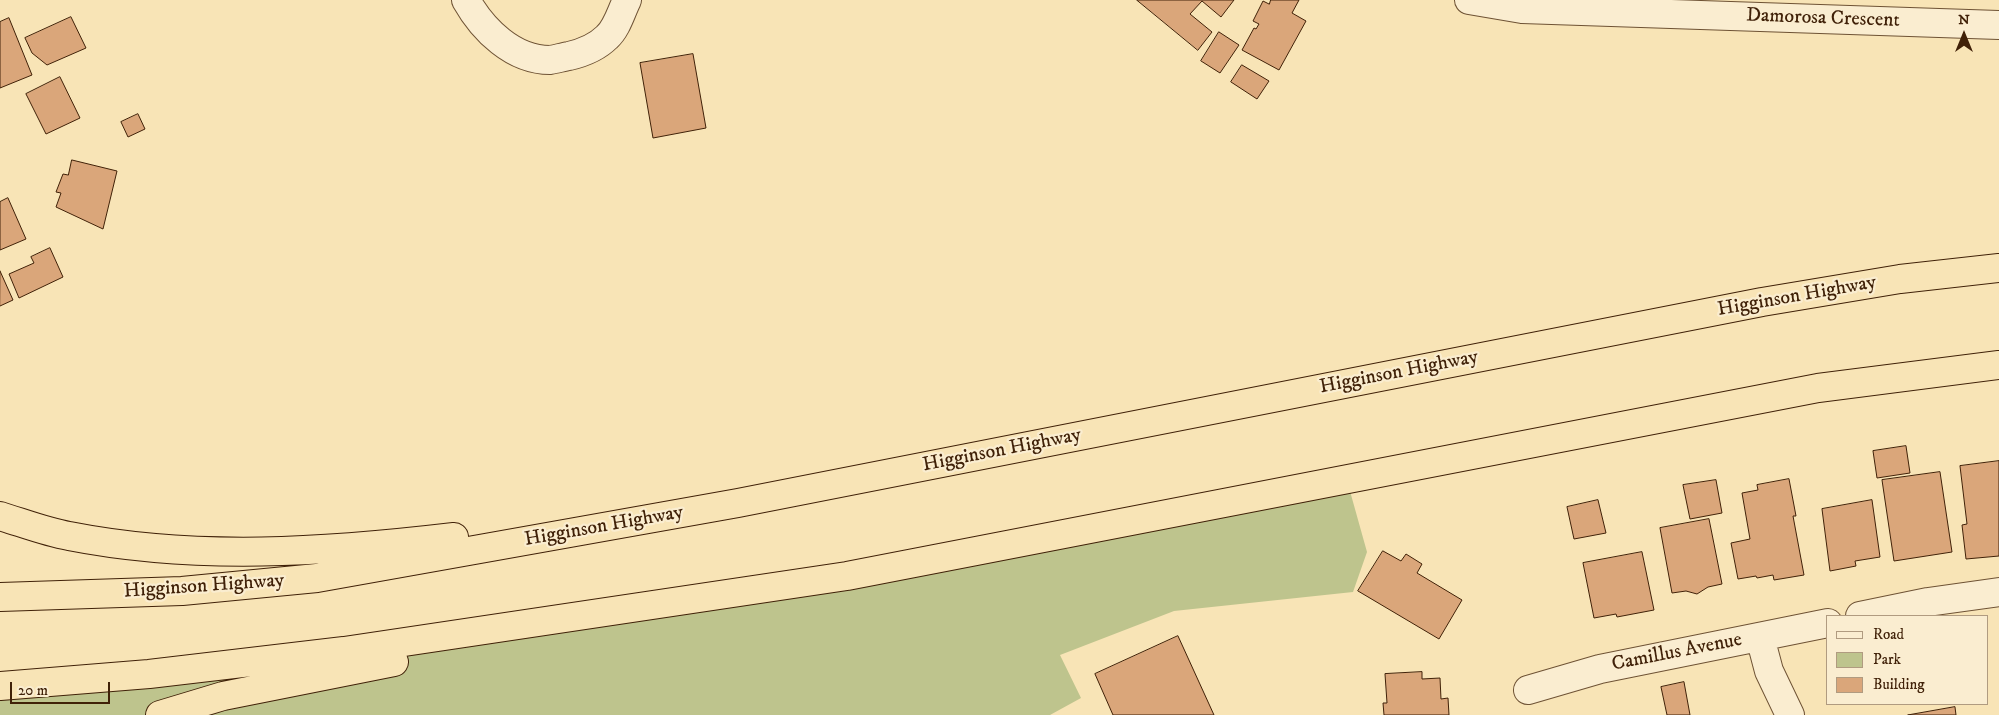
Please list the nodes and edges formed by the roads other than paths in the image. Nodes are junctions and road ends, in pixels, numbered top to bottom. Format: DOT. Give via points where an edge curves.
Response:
graph roads {
  1 [pos="466,0"];
  2 [pos="627,0"];
  3 [pos="1468,0"];
  4 [pos="1999,25"];
  5 [pos="1999,268"];
  6 [pos="1999,365"];
  7 [pos="738,503"];
  8 [pos="0,516"];
  9 [pos="847,576"];
  10 [pos="1999,592"];
  11 [pos="0,597"];
  12 [pos="1865,615"];
  13 [pos="1826,623"];
  14 [pos="1760,637"];
  15 [pos="0,686"];
  16 [pos="1528,690"];
  17 [pos="160,715"];
  18 [pos="1790,715"];
  1 -- 2 [label="street" via="496,37 518,54 550,60 582,53 607,37 618,22"];
  3 -- 4 [label="street, Damorosa Crescent" via="1522,9"];
  5 -- 7 [label="highway, Higginson Highway" via="1900,279 1762,302"];
  6 -- 9 [label="highway" via="1818,388"];
  7 -- 8 [label="highway" via="437,539 230,553 154,548 76,537"];
  7 -- 11 [label="highway, Higginson Highway" via="317,578 182,591"];
  9 -- 15 [label="highway" via="344,651 149,674"];
  9 -- 17 [label="highway" via="320,676 223,696"];
  10 -- 12 [label="street"];
  13 -- 14 [label="street, Camillus Avenue"];
  14 -- 16 [label="street, Camillus Avenue" via="1600,669"];
  14 -- 18 [label="street" via="1769,671"];
}
